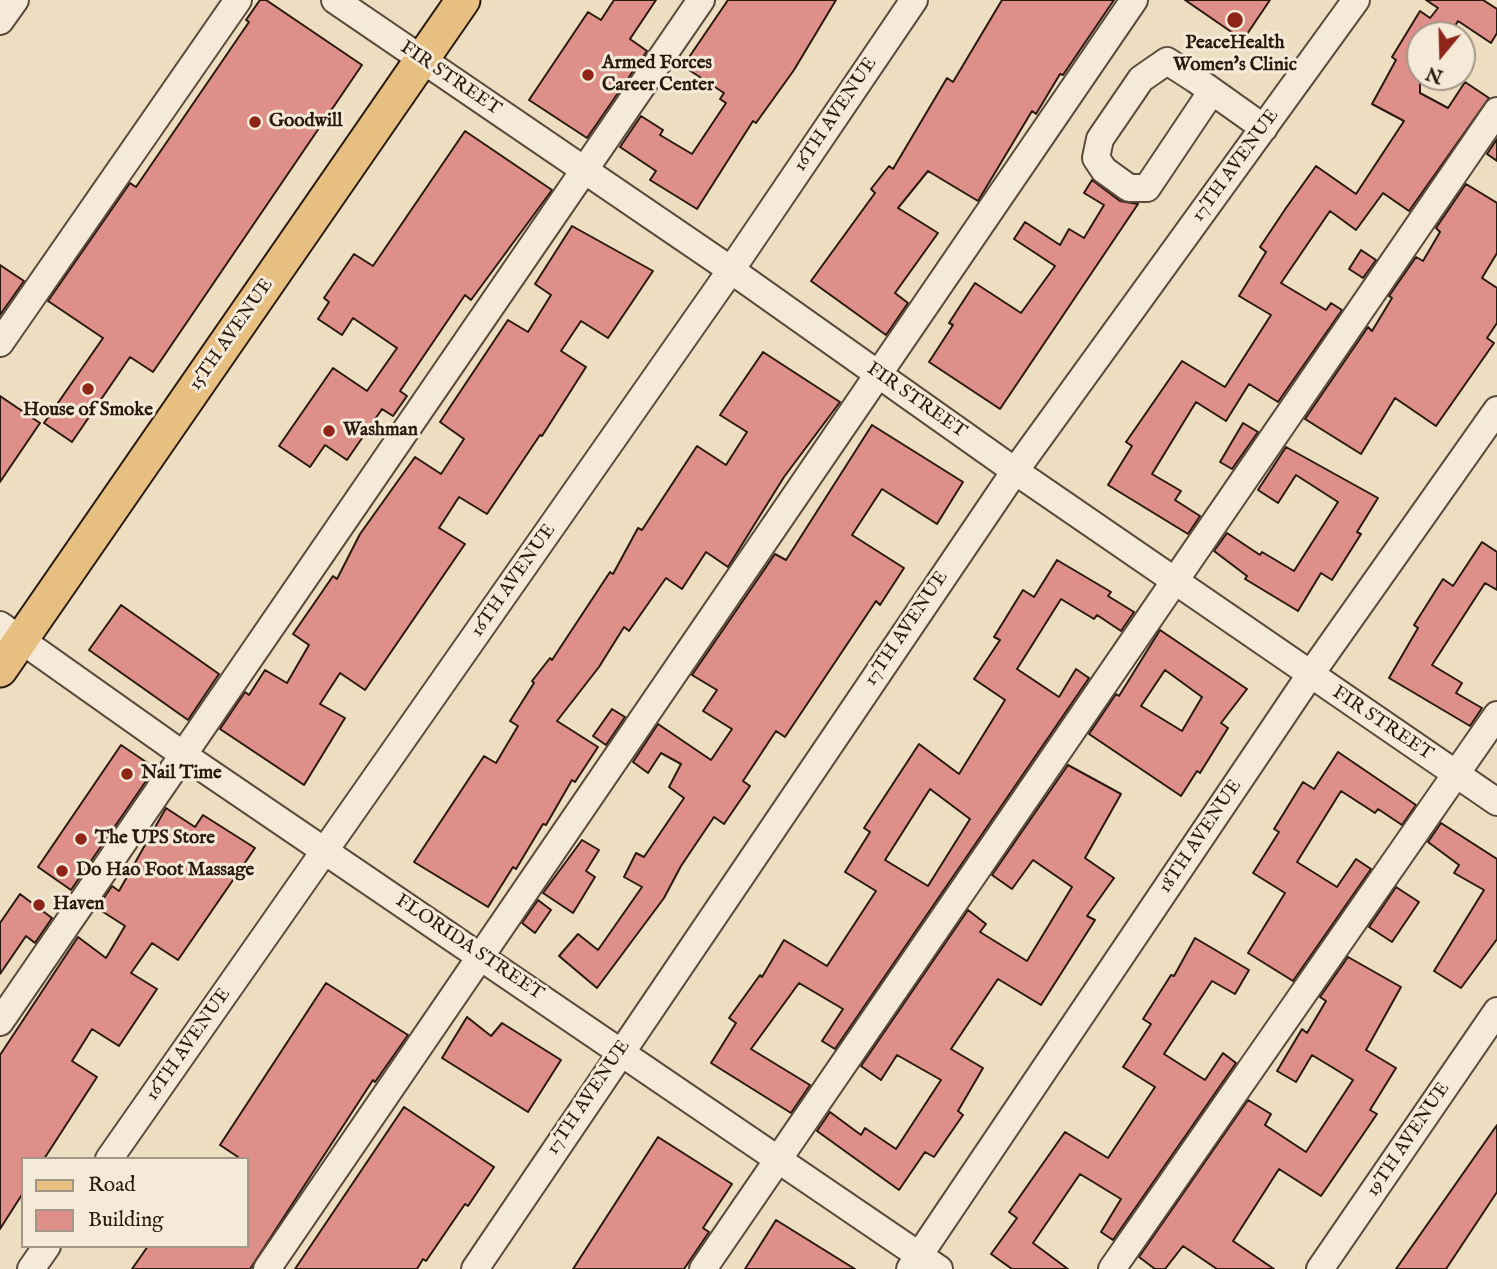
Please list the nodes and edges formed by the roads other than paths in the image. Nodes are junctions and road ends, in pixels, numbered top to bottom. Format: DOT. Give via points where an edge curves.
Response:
graph roads {
  1 [pos="15,0"];
  2 [pos="238,0"];
  3 [pos="335,0"];
  4 [pos="463,0"];
  5 [pos="701,0"];
  6 [pos="914,0"];
  7 [pos="1134,0"];
  8 [pos="1356,0"];
  9 [pos="0,21"];
  10 [pos="422,60"];
  11 [pos="1212,91"];
  12 [pos="1497,111"];
  13 [pos="1264,128"];
  14 [pos="583,169"];
  15 [pos="731,270"];
  16 [pos="0,343"];
  17 [pos="878,374"];
  18 [pos="1497,410"];
  19 [pos="1015,471"];
  20 [pos="1176,582"];
  21 [pos="10,632"];
  22 [pos="0,670"];
  23 [pos="1310,675"];
  24 [pos="1497,715"];
  25 [pos="184,756"];
  26 [pos="1457,775"];
  27 [pos="1497,802"];
  28 [pos="326,850"];
  29 [pos="481,956"];
  30 [pos="1497,1012"];
  31 [pos="0,1022"];
  32 [pos="621,1051"];
  33 [pos="110,1157"];
  34 [pos="778,1158"];
  35 [pos="46,1248"];
  36 [pos="923,1264"];
  37 [pos="31,1269"];
  38 [pos="267,1269"];
  39 [pos="475,1269"];
  40 [pos="702,1269"];
  41 [pos="1112,1269"];
  42 [pos="1320,1269"];
  1 -- 9 [label="street"];
  2 -- 16 [label="street"];
  3 -- 10 [label="street, FIR STREET"];
  4 -- 10 [label="main road, 15TH AVENUE"];
  5 -- 14 [label="street"];
  6 -- 15 [label="street, 16TH AVENUE"];
  7 -- 17 [label="street"];
  8 -- 13 [label="street, 17TH AVENUE"];
  10 -- 14 [label="street, FIR STREET"];
  10 -- 21 [label="main road, 15TH AVENUE"];
  11 -- 11 [label="street" via="1147,188 1129,188 1096,158 1100,139 1141,79 1167,61"];
  11 -- 13 [label="street"];
  12 -- 20 [label="street"];
  13 -- 19 [label="street, 17TH AVENUE"];
  14 -- 15 [label="street, FIR STREET"];
  14 -- 25 [label="street"];
  15 -- 17 [label="street, FIR STREET"];
  15 -- 28 [label="street, 16TH AVENUE"];
  17 -- 19 [label="street, FIR STREET"];
  17 -- 29 [label="street"];
  18 -- 23 [label="street, 18TH AVENUE"];
  19 -- 20 [label="street, FIR STREET"];
  19 -- 32 [label="street, 17TH AVENUE"];
  20 -- 23 [label="street, FIR STREET"];
  20 -- 34 [label="street"];
  21 -- 22 [label="main road, 15TH AVENUE"];
  21 -- 25 [label="street, FLORIDA STREET"];
  23 -- 26 [label="street, FIR STREET"];
  23 -- 36 [label="street, 18TH AVENUE"];
  24 -- 26 [label="street"];
  25 -- 28 [label="street, FLORIDA STREET"];
  25 -- 31 [label="street"];
  26 -- 27 [label="street, FIR STREET"];
  26 -- 41 [label="street"];
  28 -- 29 [label="street, FLORIDA STREET"];
  28 -- 33 [label="street, 16TH AVENUE"];
  29 -- 32 [label="street, FLORIDA STREET"];
  29 -- 38 [label="street"];
  30 -- 42 [label="street, 19TH AVENUE"];
  32 -- 34 [label="street, FLORIDA STREET"];
  32 -- 39 [label="street, 17TH AVENUE"];
  34 -- 36 [label="street, FLORIDA STREET"];
  34 -- 40 [label="street"];
  35 -- 37 [label="street"];
}
